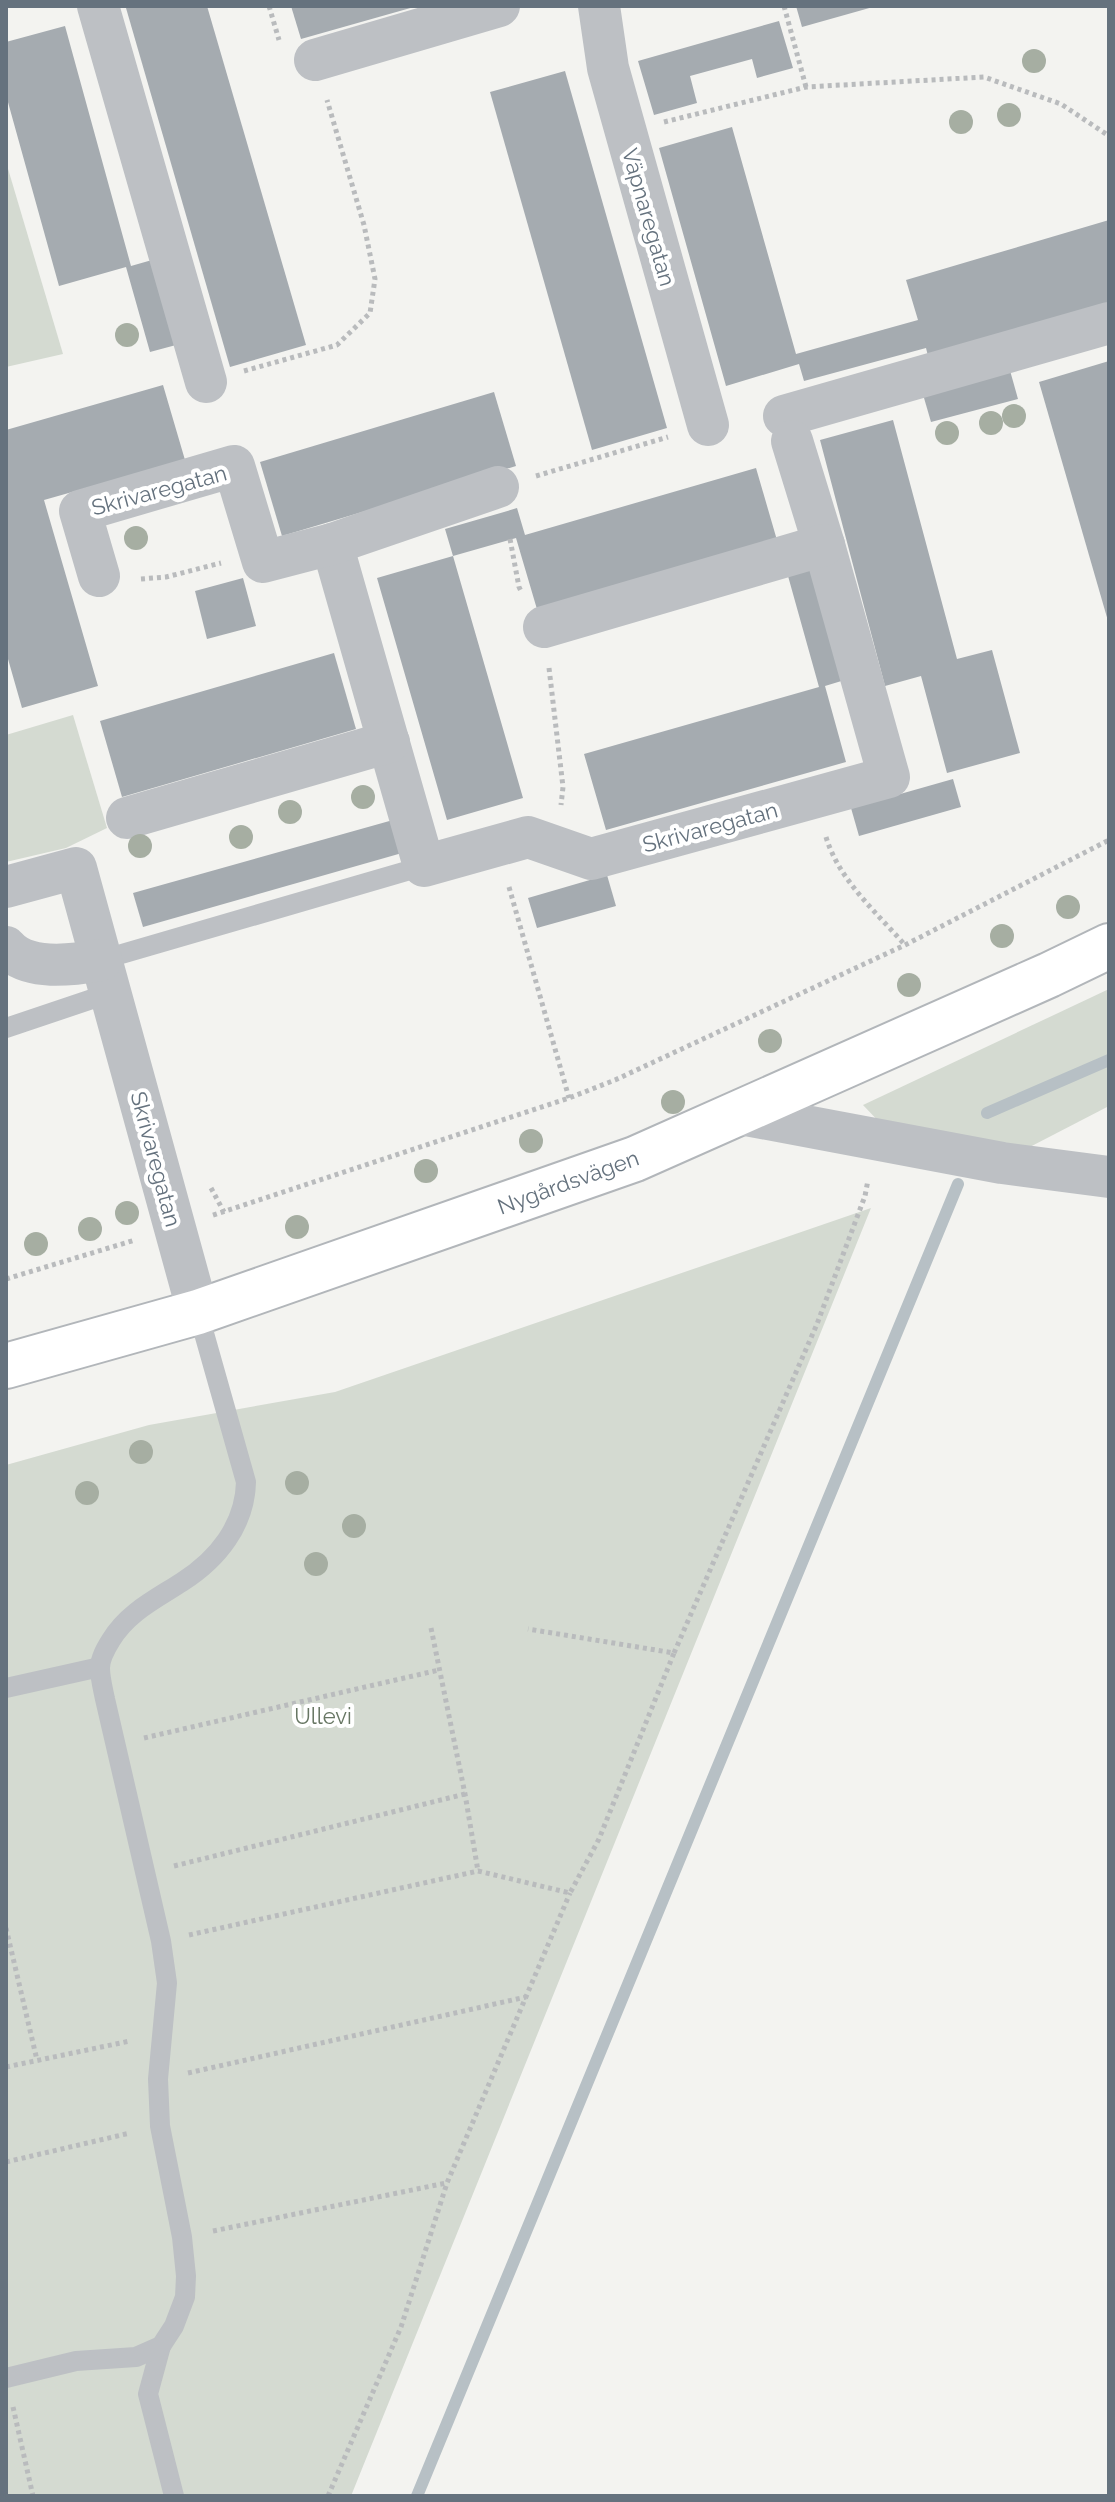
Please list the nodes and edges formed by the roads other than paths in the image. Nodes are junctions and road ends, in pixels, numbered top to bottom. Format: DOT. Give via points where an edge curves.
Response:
graph roads {
  1 [pos="98,6"];
  2 [pos="499,6"];
  3 [pos="599,6"];
  4 [pos="315,60"];
  5 [pos="1109,323"];
  6 [pos="206,382"];
  7 [pos="708,425"];
  8 [pos="498,487"];
  9 [pos="332,544"];
  10 [pos="824,545"];
  11 [pos="99,576"];
  12 [pos="544,627"];
  13 [pos="389,742"];
  14 [pos="127,818"];
  15 [pos="424,866"];
  16 [pos="6,887"];
  17 [pos="1109,946"];
  18 [pos="6,947"];
  19 [pos="106,977"];
  20 [pos="6,1028"];
  21 [pos="741,1114"];
  22 [pos="1109,1177"];
  23 [pos="198,1312"];
  24 [pos="6,1366"];
  25 [pos="100,1667"];
  26 [pos="6,1688"];
  27 [pos="161,2346"];
  28 [pos="6,2378"];
  29 [pos="174,2496"];
  1 -- 6 [label="street"];
  2 -- 4 [label="street"];
  3 -- 7 [label="street, Väpnaregatan" via="608,68"];
  5 -- 10 [label="street, Skrivaregatan" via="788,428"];
  8 -- 9 [label="street"];
  9 -- 11 [label="street, Skrivaregatan" via="263,562 234,466 80,511"];
  9 -- 13 [label="street"];
  10 -- 12 [label="street"];
  10 -- 15 [label="street, Skrivaregatan" via="889,777 591,859 528,837"];
  13 -- 14 [label="street"];
  13 -- 15 [label="street"];
  15 -- 19 [label="lane"];
  16 -- 19 [label="street, Skrivaregatan" via="76,868"];
  17 -- 21 [label="street, Nygårdsvägen"];
  18 -- 19 [label="street" via="13,956"];
  19 -- 20 [label="lane"];
  19 -- 23 [label="street, Skrivaregatan"];
  21 -- 22 [label="street" via="1002,1163"];
  21 -- 23 [label="street, Nygårdsvägen" via="635,1159"];
  23 -- 24 [label="street, Nygårdsvägen"];
  23 -- 25 [label="lane" via="246,1482 245,1503 229,1540 186,1580 120,1625"];
  25 -- 26 [label="lane"];
  25 -- 27 [label="lane" via="167,1983 158,2079 160,2126 186,2276 185,2297"];
  27 -- 28 [label="lane" via="136,2357 76,2361"];
  27 -- 29 [label="lane" via="148,2394"];
}
